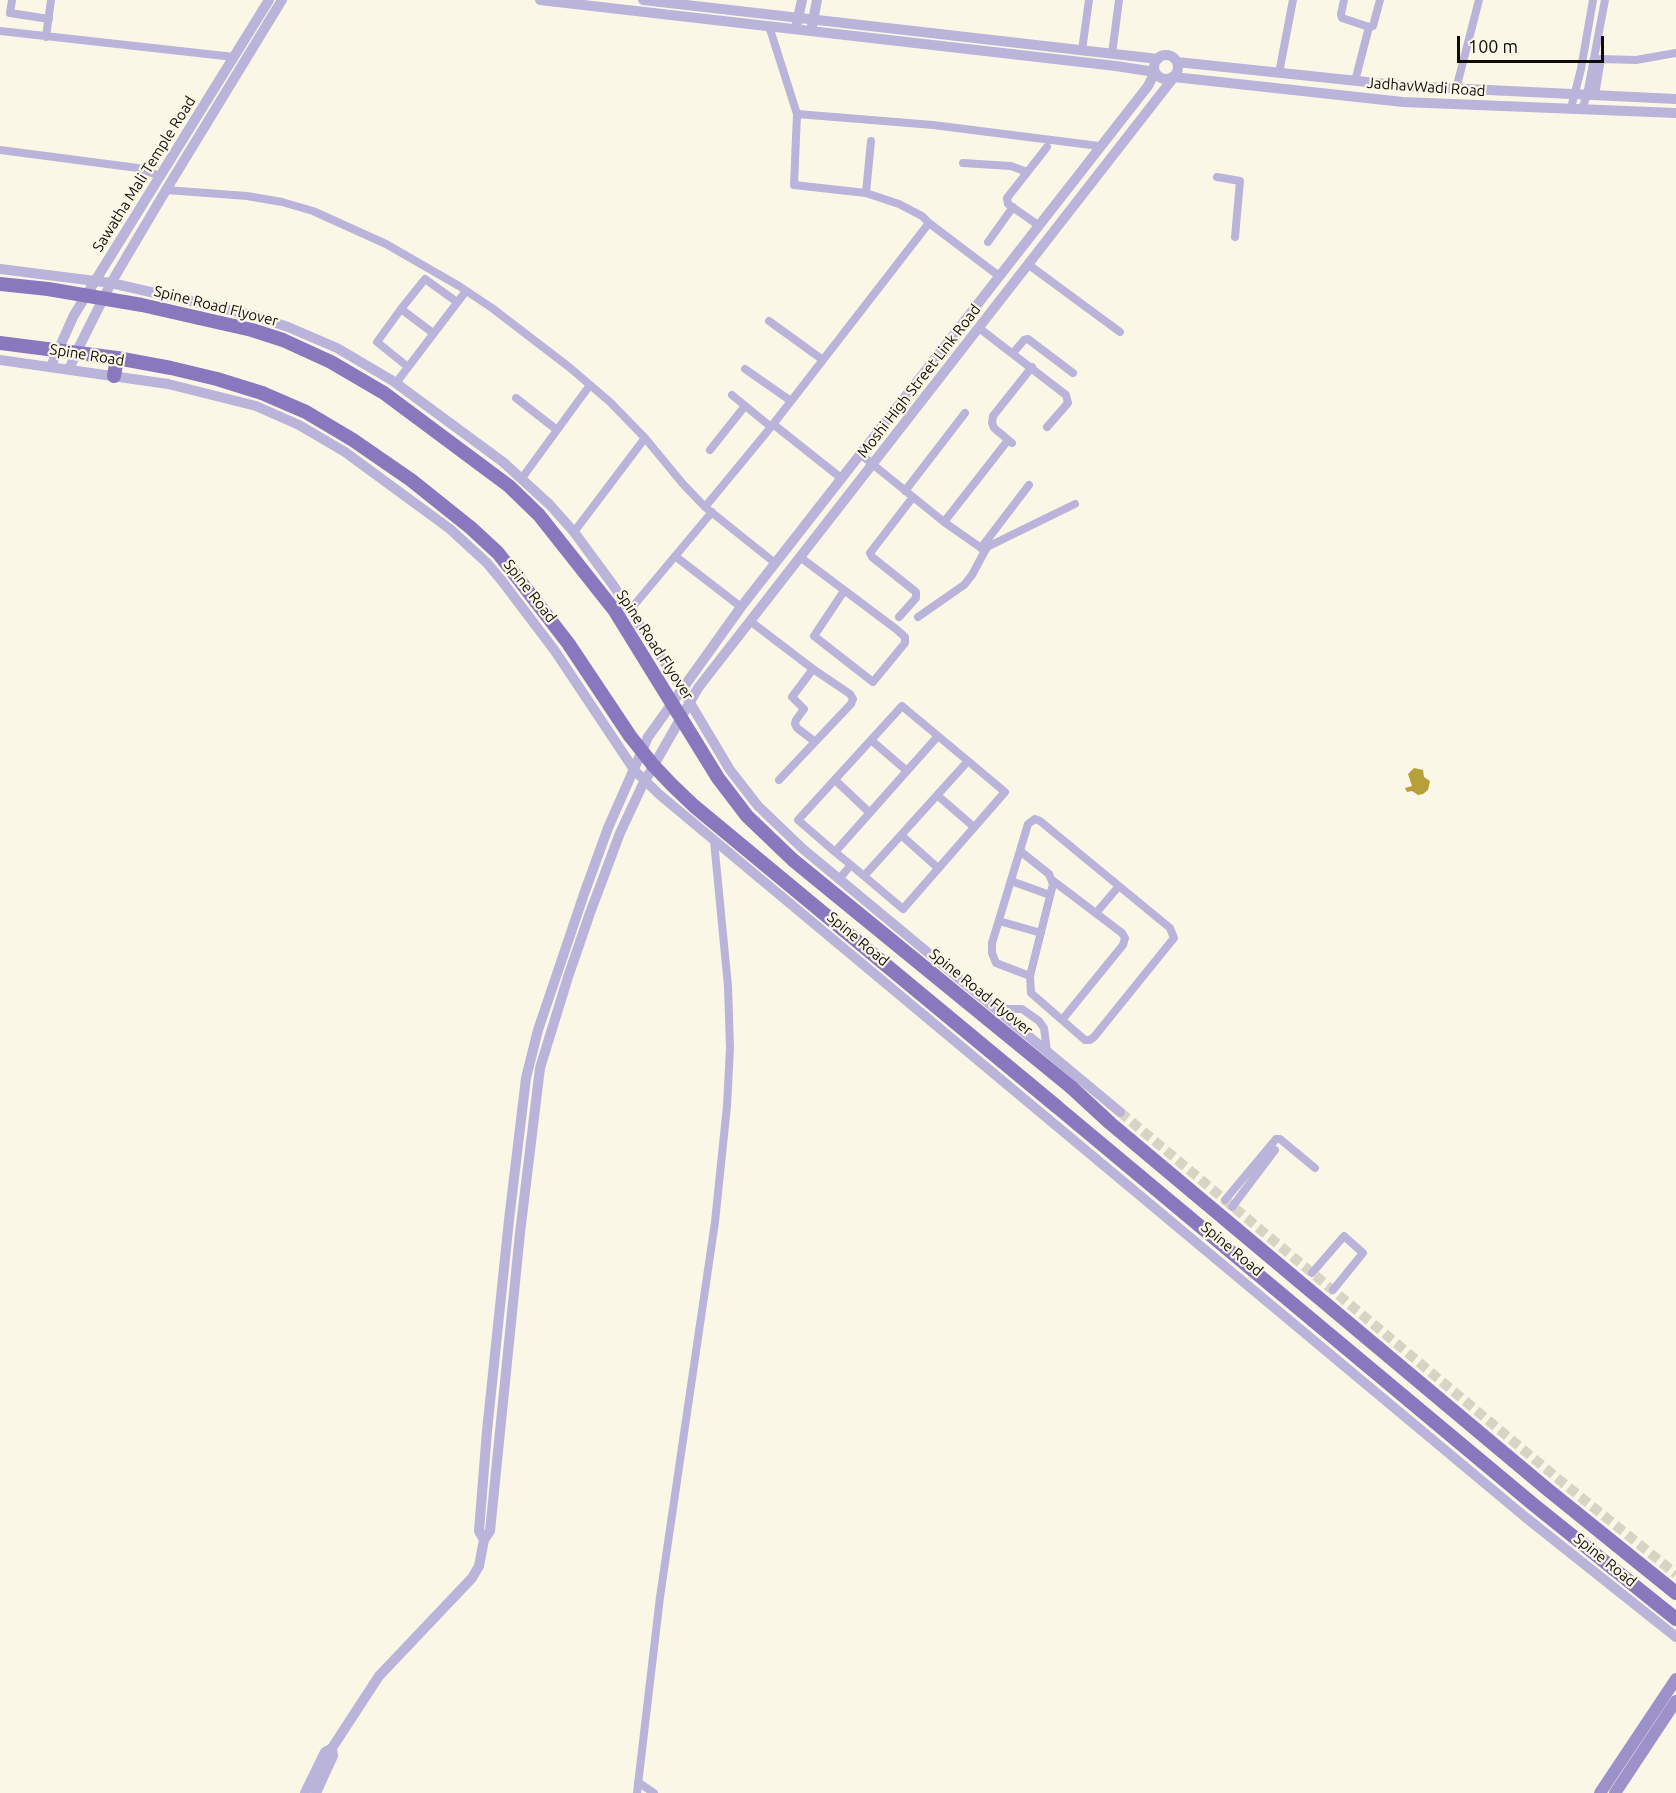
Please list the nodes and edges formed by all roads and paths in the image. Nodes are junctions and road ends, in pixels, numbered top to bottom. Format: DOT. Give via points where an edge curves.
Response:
graph roads {
  1 [pos="12,0"];
  2 [pos="51,0"];
  3 [pos="269,0"];
  4 [pos="282,0"];
  5 [pos="540,0"];
  6 [pos="643,0"];
  7 [pos="801,0"];
  8 [pos="817,0"];
  9 [pos="1089,0"];
  10 [pos="1119,0"];
  11 [pos="1293,0"];
  12 [pos="1344,0"];
  13 [pos="1380,0"];
  14 [pos="1479,0"];
  15 [pos="1593,0"];
  16 [pos="1605,0"];
  17 [pos="798,18"];
  18 [pos="49,19"];
  19 [pos="814,20"];
  20 [pos="769,27"];
  21 [pos="1369,27"];
  22 [pos="796,30"];
  23 [pos="0,31"];
  24 [pos="812,31"];
  25 [pos="46,37"];
  26 [pos="1082,50"];
  27 [pos="1676,53"];
  28 [pos="1112,54"];
  29 [pos="234,57"];
  30 [pos="1158,59"];
  31 [pos="1178,62"];
  32 [pos="1155,72"];
  33 [pos="1279,73"];
  34 [pos="1174,77"];
  35 [pos="1355,81"];
  36 [pos="1456,89"];
  37 [pos="1574,94"];
  38 [pos="1591,95"];
  39 [pos="1676,99"];
  40 [pos="1576,109"];
  41 [pos="1676,113"];
  42 [pos="797,114"];
  43 [pos="871,141"];
  44 [pos="1099,146"];
  45 [pos="1047,147"];
  46 [pos="0,150"];
  47 [pos="963,163"];
  48 [pos="1027,172"];
  49 [pos="160,176"];
  50 [pos="1216,177"];
  51 [pos="166,190"];
  52 [pos="866,194"];
  53 [pos="1013,207"];
  54 [pos="929,223"];
  55 [pos="1038,225"];
  56 [pos="1235,237"];
  57 [pos="987,242"];
  58 [pos="1010,262"];
  59 [pos="0,268"];
  60 [pos="1026,268"];
  61 [pos="999,276"];
  62 [pos="95,280"];
  63 [pos="111,282"];
  64 [pos="0,284"];
  65 [pos="466,291"];
  66 [pos="86,296"];
  67 [pos="103,299"];
  68 [pos="458,302"];
  69 [pos="401,309"];
  70 [pos="769,321"];
  71 [pos="979,328"];
  72 [pos="1120,332"];
  73 [pos="434,333"];
  74 [pos="0,343"];
  75 [pos="58,350"];
  76 [pos="76,352"];
  77 [pos="1013,353"];
  78 [pos="117,358"];
  79 [pos="0,360"];
  80 [pos="823,360"];
  81 [pos="51,366"];
  82 [pos="408,366"];
  83 [pos="1032,367"];
  84 [pos="745,369"];
  85 [pos="69,370"];
  86 [pos="1073,373"];
  87 [pos="114,376"];
  88 [pos="396,383"];
  89 [pos="590,385"];
  90 [pos="732,395"];
  91 [pos="516,398"];
  92 [pos="791,401"];
  93 [pos="745,406"];
  94 [pos="965,413"];
  95 [pos="772,425"];
  96 [pos="1047,427"];
  97 [pos="557,430"];
  98 [pos="645,438"];
  99 [pos="710,450"];
  100 [pos="860,454"];
  101 [pos="872,464"];
  102 [pos="522,478"];
  103 [pos="841,478"];
  104 [pos="1029,485"];
  105 [pos="905,491"];
  106 [pos="913,497"];
  107 [pos="1076,504"];
  108 [pos="708,509"];
  109 [pos="944,522"];
  110 [pos="574,532"];
  111 [pos="982,549"];
  112 [pos="675,556"];
  113 [pos="800,557"];
  114 [pos="775,563"];
  115 [pos="844,591"];
  116 [pos="741,607"];
  117 [pos="630,610"];
  118 [pos="899,617"];
  119 [pos="918,617"];
  120 [pos="750,621"];
  121 [pos="813,669"];
  122 [pos="681,689"];
  123 [pos="689,704"];
  124 [pos="938,736"];
  125 [pos="871,740"];
  126 [pos="814,741"];
  127 [pos="968,761"];
  128 [pos="634,769"];
  129 [pos="908,771"];
  130 [pos="779,780"];
  131 [pos="834,780"];
  132 [pos="645,781"];
  133 [pos="937,795"];
  134 [pos="870,813"];
  135 [pos="974,827"];
  136 [pos="901,835"];
  137 [pos="714,841"];
  138 [pos="1020,851"];
  139 [pos="835,852"];
  140 [pos="851,865"];
  141 [pos="938,868"];
  142 [pos="864,876"];
  143 [pos="839,879"];
  144 [pos="1052,879"];
  145 [pos="1011,881"];
  146 [pos="1119,886"];
  147 [pos="1050,895"];
  148 [pos="1096,913"];
  149 [pos="999,921"];
  150 [pos="1041,933"];
  151 [pos="1030,976"];
  152 [pos="1043,1004"];
  153 [pos="996,1009"];
  154 [pos="1033,1016"];
  155 [pos="1062,1020"];
  156 [pos="1047,1051"];
  157 [pos="1120,1112"];
  158 [pos="1110,1123"];
  159 [pos="1097,1139"];
  160 [pos="1087,1150"];
  161 [pos="1275,1150"];
  162 [pos="1315,1168"];
  163 [pos="1225,1200"];
  164 [pos="1232,1207"];
  165 [pos="1312,1274"];
  166 [pos="503,1276"];
  167 [pos="516,1277"];
  168 [pos="1333,1290"];
  169 [pos="484,1540"];
  170 [pos="1676,1593"];
  171 [pos="1676,1618"];
  172 [pos="1676,1637"];
  173 [pos="1676,1679"];
  174 [pos="1676,1701"];
  175 [pos="332,1748"];
  176 [pos="638,1782"];
  177 [pos="305,1793"];
  178 [pos="316,1793"];
  179 [pos="637,1793"];
  180 [pos="654,1793"];
  181 [pos="1600,1793"];
  182 [pos="1615,1793"];
  1 -- 18 [label="street" via="10,13"];
  2 -- 18 [label="street"];
  3 -- 29 [label="street, Sawatha Mali Temple Road"];
  4 -- 51 [label="street, Sawatha Mali Temple Road"];
  5 -- 20 [label="street, JadhavWadi Road"];
  6 -- 17 [label="street"];
  7 -- 17 [label="street"];
  8 -- 19 [label="street"];
  9 -- 26 [label="street"];
  10 -- 28 [label="street"];
  11 -- 33 [label="street"];
  12 -- 21 [label="street" via="1342,18"];
  13 -- 21 [label="street" via="1373,26"];
  14 -- 36 [label="street"];
  15 -- 37 [label="street"];
  16 -- 38 [label="street"];
  17 -- 19 [label="street"];
  17 -- 22 [label="street"];
  18 -- 25 [label="street"];
  19 -- 24 [label="street"];
  19 -- 26 [label="street"];
  20 -- 22 [label="street, JadhavWadi Road"];
  20 -- 42 [label="street"];
  21 -- 35 [label="street"];
  22 -- 24 [label="street, JadhavWadi Road"];
  23 -- 25 [label="street"];
  24 -- 32 [label="street, JadhavWadi Road"];
  25 -- 29 [label="street"];
  26 -- 28 [label="street"];
  27 -- 38 [label="street" via="1636,60 1601,59"];
  28 -- 30 [label="street"];
  29 -- 49 [label="street, Sawatha Mali Temple Road"];
  30 -- 31 [label="street, JadhavWadi Road" via="1168,55"];
  30 -- 32 [label="street"];
  31 -- 33 [label="street, JadhavWadi Road"];
  31 -- 34 [label="street"];
  32 -- 34 [label="street, JadhavWadi Road" via="1164,79"];
  32 -- 44 [label="street, Moshi High Street Link Road"];
  33 -- 35 [label="street, JadhavWadi Road"];
  34 -- 40 [label="street, JadhavWadi Road" via="1403,102"];
  34 -- 60 [label="street, Moshi High Street Link Road"];
  35 -- 36 [label="street, JadhavWadi Road"];
  36 -- 37 [label="street, JadhavWadi Road"];
  37 -- 38 [label="street, JadhavWadi Road"];
  37 -- 40 [label="street"];
  38 -- 39 [label="street, JadhavWadi Road"];
  38 -- 40 [label="street"];
  40 -- 41 [label="street, JadhavWadi Road"];
  42 -- 44 [label="street" via="933,125"];
  42 -- 52 [label="street" via="794,185"];
  43 -- 52 [label="street"];
  44 -- 55 [label="street, Moshi High Street Link Road"];
  45 -- 48 [label="street"];
  46 -- 49 [label="street" via="138,168"];
  47 -- 48 [label="street" via="1011,166"];
  48 -- 53 [label="street" via="1008,198"];
  49 -- 62 [label="street, Sawatha Mali Temple Road"];
  50 -- 56 [label="street" via="1240,181"];
  51 -- 63 [label="street, Sawatha Mali Temple Road"];
  51 -- 65 [label="street" via="247,196 313,211 386,244"];
  52 -- 54 [label="street" via="899,204"];
  53 -- 55 [label="street"];
  53 -- 57 [label="street"];
  54 -- 61 [label="street"];
  54 -- 80 [label="street"];
  55 -- 58 [label="street, Moshi High Street Link Road"];
  58 -- 60 [label="street"];
  58 -- 61 [label="street, Moshi High Street Link Road"];
  59 -- 62 [label="street"];
  60 -- 71 [label="street, Moshi High Street Link Road"];
  60 -- 72 [label="street"];
  61 -- 100 [label="street, Moshi High Street Link Road"];
  62 -- 63 [label="street"];
  62 -- 66 [label="street, Sawatha Mali Temple Road"];
  63 -- 67 [label="street, Sawatha Mali Temple Road"];
  63 -- 88 [label="street" via="288,327 338,348"];
  64 -- 66 [label="main road"];
  65 -- 68 [label="street"];
  65 -- 89 [label="street"];
  66 -- 67 [label="main road"];
  66 -- 75 [label="street, Sawatha Mali Temple Road"];
  67 -- 76 [label="street, Sawatha Mali Temple Road"];
  67 -- 158 [label="main road, Spine Road Flyover, bridge" via="252,330 340,366 384,393 509,486 539,515 615,611 718,778 747,816 793,860"];
  68 -- 69 [label="street" via="425,279"];
  68 -- 73 [label="street"];
  69 -- 73 [label="street"];
  69 -- 82 [label="street" via="377,342"];
  70 -- 80 [label="street"];
  71 -- 77 [label="street"];
  71 -- 101 [label="street, Moshi High Street Link Road"];
  73 -- 82 [label="street"];
  74 -- 75 [label="main road, Spine Road"];
  75 -- 76 [label="main road, Spine Road"];
  75 -- 81 [label="street, Sawatha Mali Temple Road"];
  76 -- 78 [label="main road"];
  76 -- 85 [label="street, Sawatha Mali Temple Road"];
  77 -- 83 [label="street"];
  77 -- 86 [label="street" via="1028,339"];
  78 -- 87 [label="main road"];
  78 -- 159 [label="main road, bridge" via="217,379 262,393 306,412 411,480 498,554 568,643 630,736 672,785"];
  79 -- 81 [label="street, Spine Road"];
  80 -- 92 [label="street"];
  81 -- 85 [label="street, Spine Road"];
  82 -- 88 [label="street"];
  83 -- 96 [label="street" via="1068,399"];
  83 -- 109 [label="street" via="993,416 994,428 1009,443"];
  84 -- 92 [label="street"];
  85 -- 87 [label="street, Spine Road"];
  87 -- 128 [label="street, Spine Road" via="168,384 256,406 299,425 345,452 450,529 487,563 545,636"];
  88 -- 102 [label="street"];
  89 -- 97 [label="street"];
  89 -- 98 [label="street"];
  90 -- 93 [label="street"];
  91 -- 97 [label="street"];
  92 -- 95 [label="street"];
  93 -- 95 [label="street"];
  93 -- 99 [label="street"];
  94 -- 105 [label="street"];
  95 -- 103 [label="street"];
  95 -- 108 [label="street"];
  97 -- 102 [label="street"];
  98 -- 108 [label="street"];
  98 -- 110 [label="street"];
  100 -- 101 [label="street"];
  100 -- 103 [label="street, Moshi High Street Link Road"];
  101 -- 105 [label="street"];
  101 -- 113 [label="street, Moshi High Street Link Road"];
  102 -- 110 [label="street"];
  103 -- 114 [label="street, Moshi High Street Link Road"];
  104 -- 111 [label="street"];
  105 -- 106 [label="street"];
  106 -- 109 [label="street"];
  106 -- 118 [label="street" via="870,553 916,592 916,598"];
  107 -- 111 [label="street"];
  108 -- 112 [label="street"];
  108 -- 114 [label="street"];
  109 -- 111 [label="street"];
  110 -- 117 [label="street"];
  111 -- 119 [label="street" via="964,585"];
  112 -- 116 [label="street"];
  112 -- 117 [label="street"];
  113 -- 115 [label="street"];
  113 -- 120 [label="street, Moshi High Street Link Road"];
  114 -- 116 [label="street, Moshi High Street Link Road"];
  115 -- 115 [label="street" via="814,636 873,682 905,637"];
  116 -- 122 [label="street, Moshi High Street Link Road"];
  117 -- 122 [label="street"];
  120 -- 121 [label="street"];
  120 -- 123 [label="street, Moshi High Street Link Road"];
  121 -- 126 [label="street" via="792,697 804,709 795,724 797,728"];
  121 -- 126 [label="street" via="853,699"];
  122 -- 123 [label="street"];
  122 -- 128 [label="street, Moshi High Street Link Road" via="648,736"];
  123 -- 132 [label="street, Moshi High Street Link Road"];
  123 -- 143 [label="street" via="745,791 784,833"];
  124 -- 125 [label="street" via="902,706"];
  124 -- 127 [label="street"];
  124 -- 129 [label="street"];
  125 -- 129 [label="street"];
  125 -- 131 [label="street"];
  126 -- 130 [label="street"];
  127 -- 133 [label="street"];
  127 -- 135 [label="street" via="1005,792"];
  128 -- 132 [label="street, Spine Road"];
  128 -- 166 [label="street, Moshi High Street Link Road" via="584,894 529,1063"];
  129 -- 134 [label="street"];
  131 -- 134 [label="street"];
  131 -- 139 [label="street" via="798,820"];
  132 -- 137 [label="street, Spine Road"];
  132 -- 167 [label="street, Moshi High Street Link Road" via="620,832 594,903 540,1068"];
  133 -- 135 [label="street"];
  133 -- 136 [label="street"];
  134 -- 139 [label="street"];
  135 -- 141 [label="street"];
  136 -- 141 [label="street"];
  136 -- 142 [label="street"];
  137 -- 160 [label="street, Spine Road"];
  137 -- 176 [label="street" via="728,986 727,1106"];
  138 -- 144 [label="street"];
  138 -- 145 [label="street"];
  138 -- 146 [label="street" via="1028,824 1040,820"];
  139 -- 140 [label="street"];
  140 -- 142 [label="street"];
  140 -- 143 [label="street"];
  141 -- 142 [label="street" via="903,909"];
  143 -- 153 [label="street"];
  144 -- 147 [label="street"];
  144 -- 148 [label="street"];
  145 -- 147 [label="street"];
  145 -- 149 [label="street"];
  146 -- 148 [label="street"];
  146 -- 155 [label="street" via="1170,928 1174,938 1090,1040"];
  147 -- 150 [label="street"];
  148 -- 155 [label="street" via="1122,933 1123,945"];
  149 -- 150 [label="street"];
  149 -- 151 [label="street" via="992,943 993,958 996,963"];
  150 -- 151 [label="street"];
  151 -- 152 [label="street" via="1031,993"];
  152 -- 154 [label="street"];
  152 -- 155 [label="street"];
  153 -- 154 [label="street" via="1022,1009"];
  153 -- 156 [label="street"];
  154 -- 156 [label="street" via="1044,1028"];
  156 -- 157 [label="street"];
  157 -- 158 [label="main road"];
  158 -- 170 [label="main road, Spine Road"];
  159 -- 160 [label="main road"];
  159 -- 171 [label="main road, Spine Road" via="1534,1505"];
  160 -- 172 [label="street, Spine Road" via="1524,1516"];
  161 -- 164 [label="street"];
  162 -- 163 [label="street" via="1276,1139"];
  165 -- 168 [label="street" via="1344,1236 1363,1253"];
  166 -- 167 [label="street"];
  166 -- 169 [label="street, Moshi High Street Link Road" via="479,1531"];
  167 -- 169 [label="street, Moshi High Street Link Road" via="490,1531"];
  169 -- 175 [label="street, Moshi High Street Link Road" via="472,1578 379,1676"];
  173 -- 181 [label="main road"];
  174 -- 182 [label="main road"];
  175 -- 177 [label="street" via="325,1752"];
  175 -- 178 [label="street" via="333,1756"];
  176 -- 179 [label="street"];
  176 -- 180 [label="street"];
}
